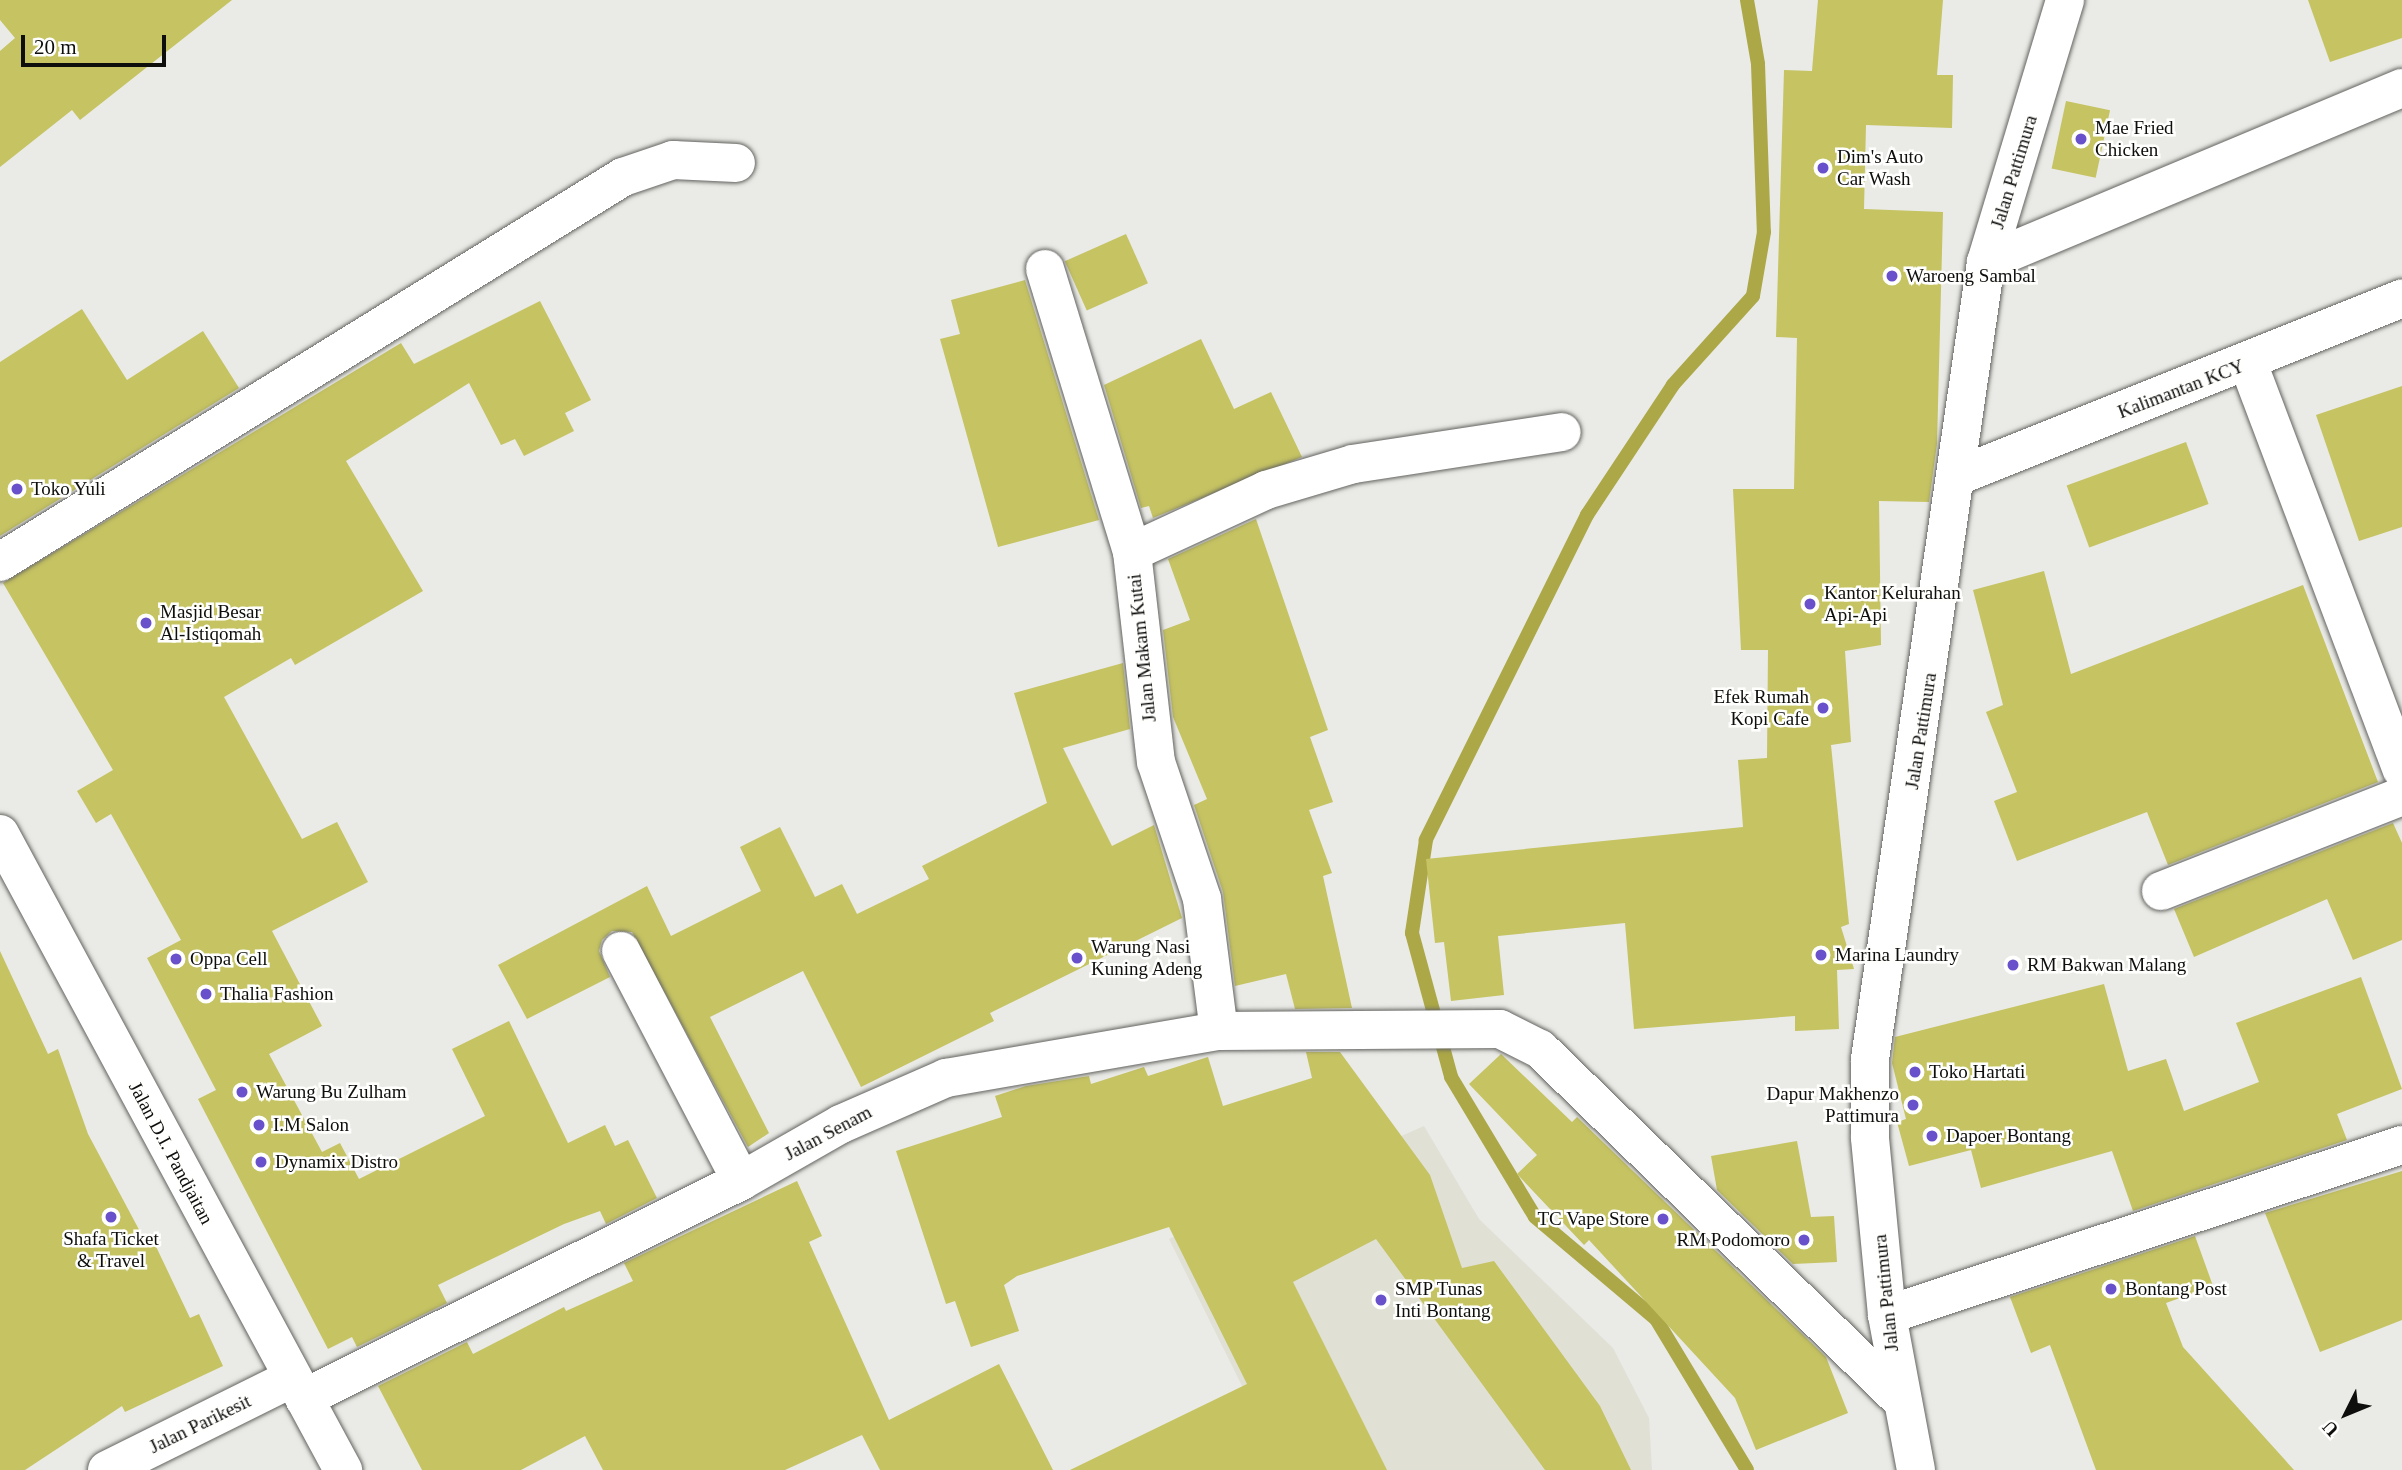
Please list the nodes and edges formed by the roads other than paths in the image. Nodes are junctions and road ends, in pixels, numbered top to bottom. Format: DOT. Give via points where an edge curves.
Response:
graph roads {
  1 [pos="2065,0"];
  2 [pos="2402,88"];
  3 [pos="736,163"];
  4 [pos="1986,262"];
  5 [pos="1045,269"];
  6 [pos="2402,298"];
  7 [pos="2248,363"];
  8 [pos="1562,432"];
  9 [pos="1958,476"];
  10 [pos="1132,552"];
  11 [pos="0,562"];
  12 [pos="2402,770"];
  13 [pos="2402,796"];
  14 [pos="0,834"];
  15 [pos="2161,891"];
  16 [pos="621,951"];
  17 [pos="1219,1031"];
  18 [pos="2402,1145"];
  19 [pos="741,1181"];
  20 [pos="1887,1315"];
  21 [pos="298,1388"];
  22 [pos="1899,1398"];
  23 [pos="107,1470"];
  24 [pos="343,1470"];
  25 [pos="1916,1470"];
  1 -- 4 [label="street, Jalan Pattimura"];
  2 -- 4 [label="street"];
  3 -- 11 [label="street" via="673,160 624,177"];
  4 -- 9 [label="street, Jalan Pattimura"];
  5 -- 10 [label="street, Jalan Makam Kutai"];
  6 -- 7 [label="street, Kalimantan KCY"];
  7 -- 9 [label="street, Kalimantan KCY"];
  7 -- 12 [label="street"];
  8 -- 10 [label="street" via="1353,464 1266,490"];
  9 -- 20 [label="street, Jalan Pattimura" via="1870,1059 1870,1137"];
  10 -- 17 [label="street, Jalan Makam Kutai" via="1156,762 1202,899"];
  13 -- 15 [label="street"];
  14 -- 21 [label="street, Jalan D.I. Pandjaitan"];
  16 -- 19 [label="street"];
  17 -- 19 [label="street, Jalan Senam" via="946,1078 841,1124"];
  17 -- 22 [label="street, Jalan Senam" via="1500,1029 1540,1049"];
  18 -- 20 [label="street"];
  19 -- 21 [label="street, Jalan Senam"];
  20 -- 22 [label="street, Jalan Pattimura"];
  21 -- 23 [label="street, Jalan Parikesit"];
  21 -- 24 [label="street, Jalan D.I. Pandjaitan"];
  22 -- 25 [label="street, Jalan Pattimura"];
}
